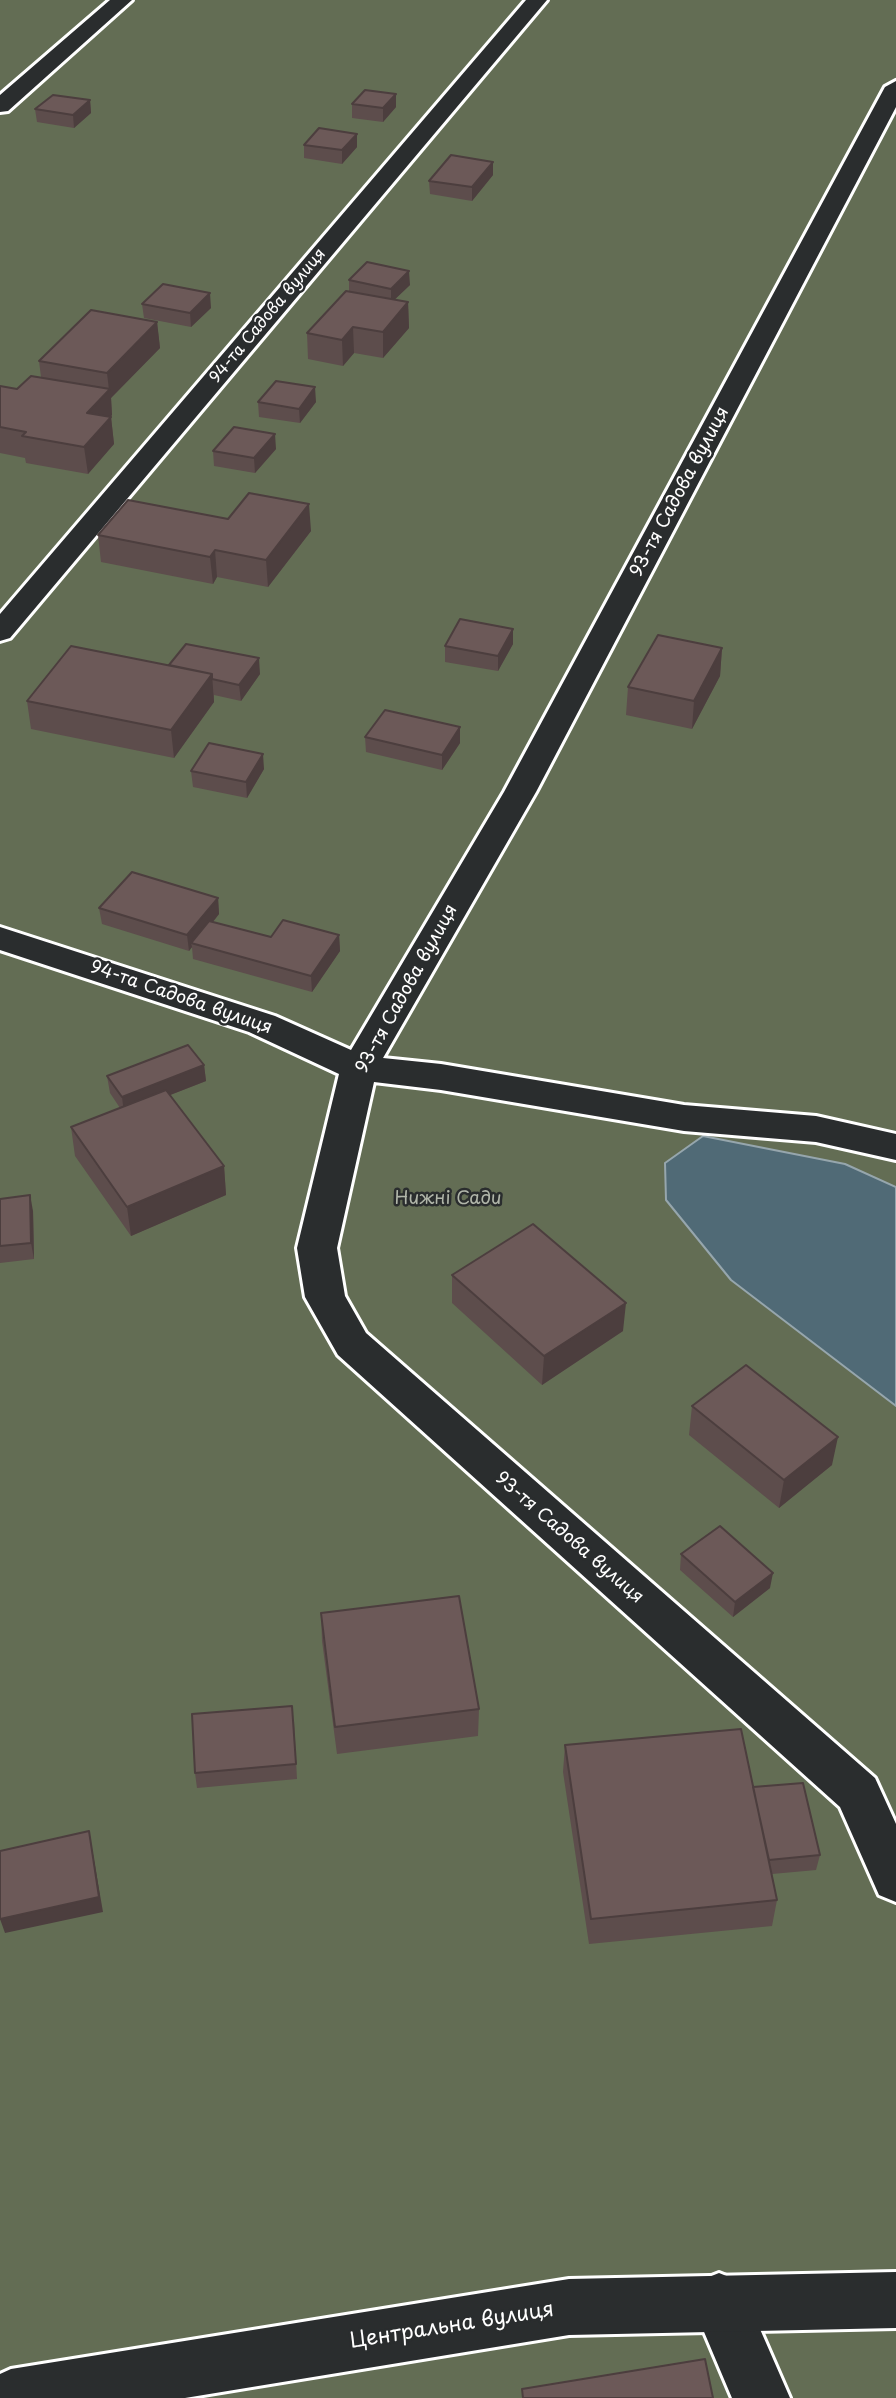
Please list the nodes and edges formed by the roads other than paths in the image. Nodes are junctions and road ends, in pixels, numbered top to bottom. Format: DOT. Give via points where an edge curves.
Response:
graph roads {
  1 [pos="122,0"];
  2 [pos="537,0"];
  3 [pos="896,87"];
  4 [pos="0,106"];
  5 [pos="0,632"];
  6 [pos="0,938"];
  7 [pos="359,1068"];
  8 [pos="896,1147"];
  9 [pos="896,1880"];
  10 [pos="896,2300"];
  11 [pos="719,2301"];
  12 [pos="11,2398"];
  13 [pos="761,2398"];
  1 -- 4 [label="street"];
  2 -- 5 [label="street, 94-та Садова вулиця"];
  3 -- 7 [label="street, 93-тя Садова вулиця" via="520,792"];
  6 -- 7 [label="street, 94-та Садова вулиця" via="262,1024"];
  7 -- 8 [label="street, 94-та Садова вулиця" via="441,1077 684,1118 816,1129"];
  7 -- 9 [label="street, 93-тя Садова вулиця" via="317,1248 325,1297 352,1344 858,1793"];
  10 -- 11 [label="street, Центральна вулиця"];
  11 -- 12 [label="street, Центральна вулиця" via="569,2306"];
  11 -- 13 [label="street"];
}
